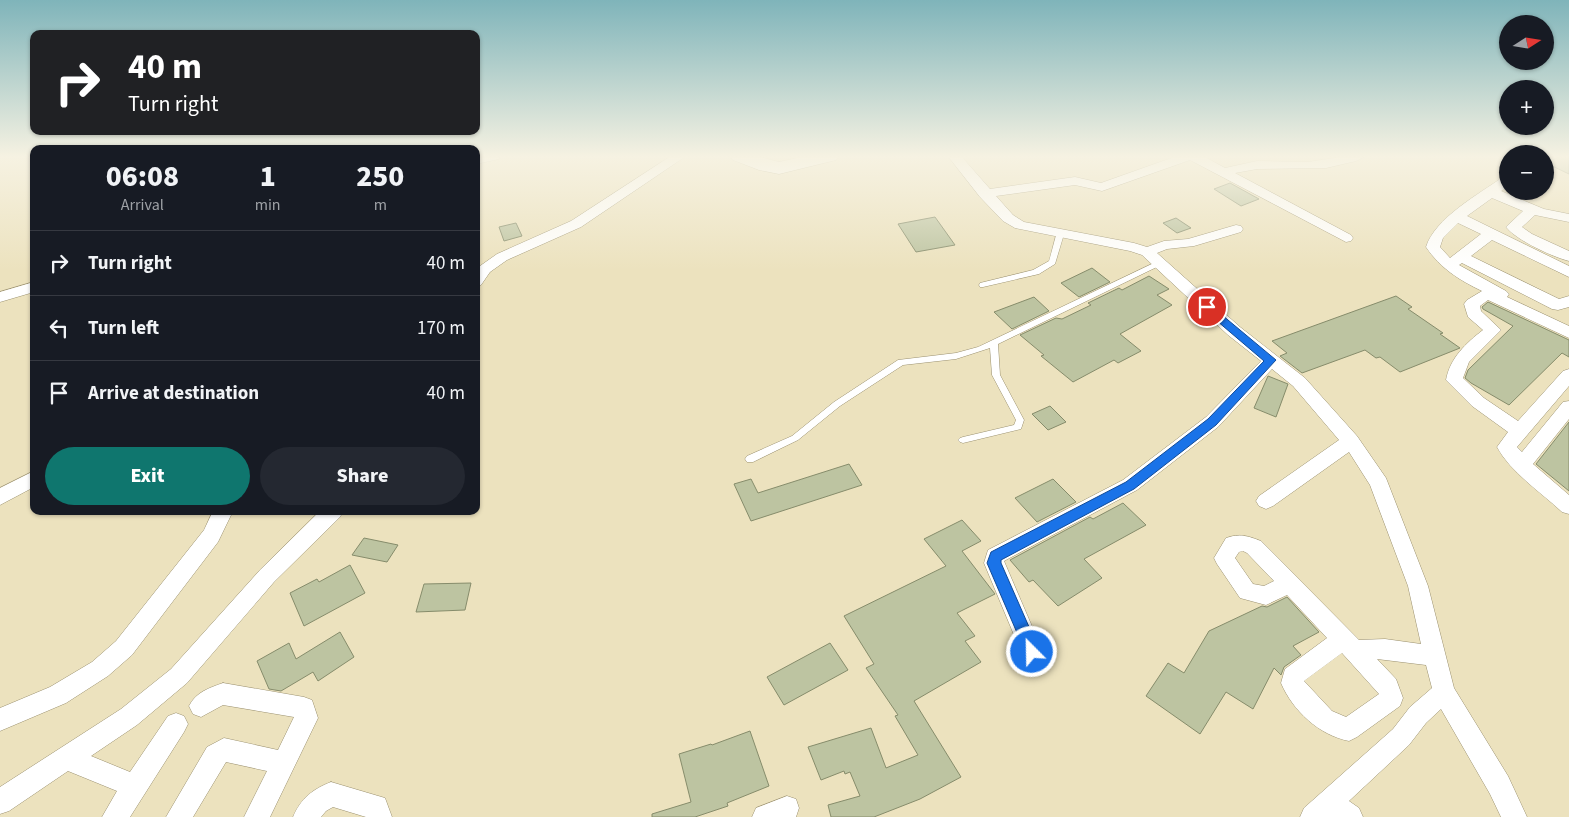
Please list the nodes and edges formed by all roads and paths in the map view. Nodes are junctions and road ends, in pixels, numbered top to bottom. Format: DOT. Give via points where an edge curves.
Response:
graph roads {
  1 [pos="621,194"];
  2 [pos="985,194"];
  3 [pos="1264,194"];
  4 [pos="1488,194"];
  5 [pos="1496,194"];
  6 [pos="1532,211"];
  7 [pos="1457,217"];
  8 [pos="1569,218"];
  9 [pos="1236,229"];
  10 [pos="1060,234"];
  11 [pos="1490,234"];
  12 [pos="1346,238"];
  13 [pos="1147,252"];
  14 [pos="1569,256"];
  15 [pos="502,257"];
  16 [pos="480,259"];
  17 [pos="1456,261"];
  18 [pos="1160,264"];
  19 [pos="1569,272"];
  20 [pos="480,276"];
  21 [pos="983,285"];
  22 [pos="30,287"];
  23 [pos="0,297"];
  24 [pos="1569,301"];
  25 [pos="1569,327"];
  26 [pos="1569,332"];
  27 [pos="994,343"];
  28 [pos="1271,360"];
  29 [pos="1566,383"];
  30 [pos="1569,407"];
  31 [pos="1520,431"];
  32 [pos="963,440"];
  33 [pos="1351,441"];
  34 [pos="750,459"];
  35 [pos="1522,466"];
  36 [pos="30,480"];
  37 [pos="0,497"];
  38 [pos="1266,501"];
  39 [pos="1569,506"];
  40 [pos="221,515"];
  41 [pos="329,515"];
  42 [pos="1290,583"];
  43 [pos="1032,652"];
  44 [pos="1435,656"];
  45 [pos="1444,692"];
  46 [pos="201,706"];
  47 [pos="0,720"];
  48 [pos="176,724"];
  49 [pos="67,759"];
  50 [pos="284,763"];
  51 [pos="135,786"];
  52 [pos="0,802"];
  53 [pos="1331,812"];
  54 [pos="115,817"];
  55 [pos="179,817"];
  56 [pos="257,817"];
  57 [pos="306,817"];
  58 [pos="379,817"];
  59 [pos="1514,817"];
  1 -- 15 [label="street" via="576,224"];
  2 -- 10 [label="street" via="1008,218 1020,225"];
  3 -- 12 [label="street"];
  4 -- 7 [label="street"];
  5 -- 6 [label="street"];
  6 -- 8 [label="street"];
  6 -- 14 [label="street" via="1513,228"];
  7 -- 11 [label="street"];
  7 -- 17 [label="street" via="1436,237 1433,248 1441,259"];
  9 -- 13 [label="street" via="1189,243 1164,245"];
  10 -- 13 [label="street"];
  10 -- 21 [label="lane" via="1052,262 1036,272"];
  11 -- 17 [label="street"];
  11 -- 19 [label="street"];
  13 -- 18 [label="street"];
  15 -- 16 [label="street"];
  15 -- 20 [label="street"];
  17 -- 24 [label="street" via="1558,304"];
  17 -- 25 [label="street" via="1478,282"];
  18 -- 27 [label="lane"];
  18 -- 28 [label="street"];
  22 -- 23 [label="street"];
  26 -- 31 [label="street" via="1491,295 1485,295 1472,304 1474,313 1493,330 1466,354 1455,371 1454,380 1478,402"];
  27 -- 32 [label="lane" via="996,375 1020,420 1018,427"];
  27 -- 34 [label="lane" via="956,356 901,362 837,404 795,438"];
  28 -- 33 [label="street" via="1299,382"];
  28 -- 43 [label="street" via="1212,422 1130,485 996,556 994,563"];
  29 -- 31 [label="street"];
  30 -- 35 [label="street"];
  31 -- 35 [label="street" via="1506,447"];
  33 -- 38 [label="street"];
  33 -- 44 [label="street" via="1379,483 1418,586"];
  35 -- 39 [label="street"];
  36 -- 37 [label="street"];
  40 -- 47 [label="street" via="211,536 124,648 100,669 58,695"];
  41 -- 49 [label="street" via="267,576 179,676 129,717"];
  42 -- 44 [label="street" via="1348,645"];
  44 -- 45 [label="street"];
  45 -- 53 [label="street" via="1418,715"];
  45 -- 59 [label="street" via="1494,776"];
  46 -- 50 [label="street" via="223,694 304,708 306,718"];
  48 -- 51 [label="street"];
  49 -- 51 [label="street"];
  49 -- 52 [label="street"];
  50 -- 55 [label="street" via="224,750 216,755"];
  50 -- 56 [label="street"];
  51 -- 54 [label="street"];
  57 -- 58 [label="street" via="317,802 330,794 376,807"];
}
